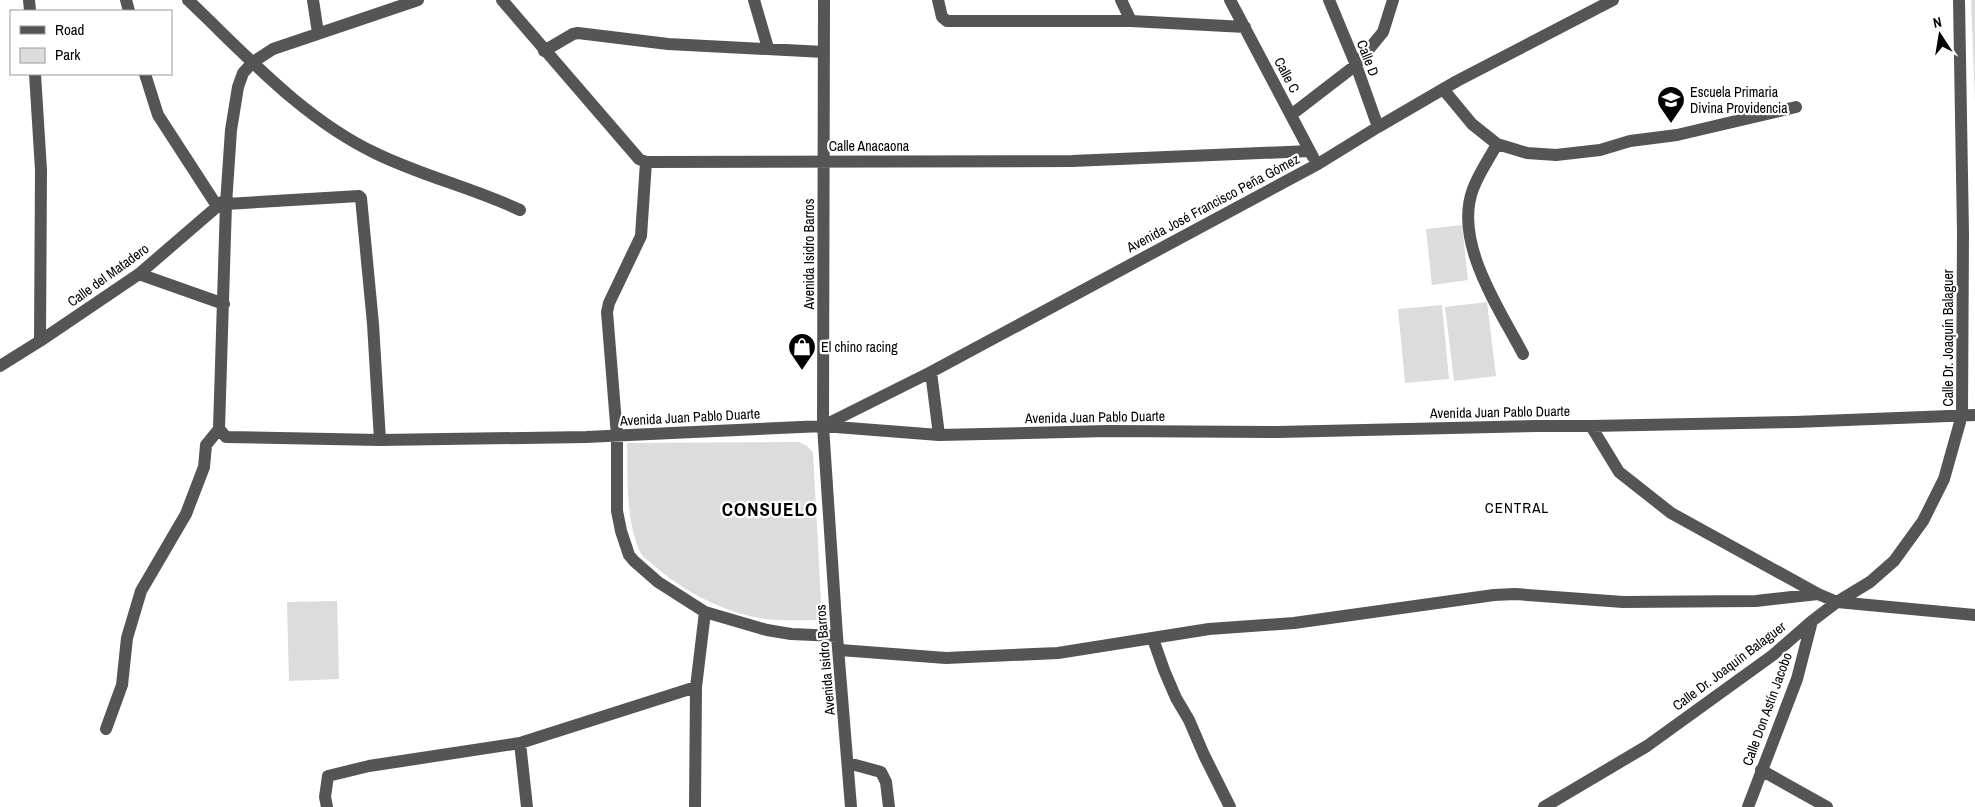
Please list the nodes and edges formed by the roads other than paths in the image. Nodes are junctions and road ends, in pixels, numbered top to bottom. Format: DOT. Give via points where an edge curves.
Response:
graph roads {
  1 [pos="188,0"];
  2 [pos="313,0"];
  3 [pos="418,0"];
  4 [pos="502,0"];
  5 [pos="754,0"];
  6 [pos="824,0"];
  7 [pos="938,0"];
  8 [pos="1121,0"];
  9 [pos="1230,0"];
  10 [pos="1329,0"];
  11 [pos="1393,0"];
  12 [pos="1613,0"];
  13 [pos="1959,0"];
  14 [pos="1131,21"];
  15 [pos="1245,27"];
  16 [pos="318,33"];
  17 [pos="768,48"];
  18 [pos="544,51"];
  19 [pos="824,52"];
  20 [pos="253,62"];
  21 [pos="1356,65"];
  22 [pos="35,75"];
  23 [pos="145,75"];
  24 [pos="1444,89"];
  25 [pos="1796,107"];
  26 [pos="1291,115"];
  27 [pos="1378,127"];
  28 [pos="1497,144"];
  29 [pos="1310,151"];
  30 [pos="824,161"];
  31 [pos="646,162"];
  32 [pos="1318,164"];
  33 [pos="223,203"];
  34 [pos="520,210"];
  35 [pos="139,274"];
  36 [pos="224,304"];
  37 [pos="40,342"];
  38 [pos="1523,354"];
  39 [pos="0,366"];
  40 [pos="931,372"];
  41 [pos="1969,415"];
  42 [pos="823,426"];
  43 [pos="1590,426"];
  44 [pos="219,429"];
  45 [pos="939,435"];
  46 [pos="617,436"];
  47 [pos="380,440"];
  48 [pos="1818,594"];
  49 [pos="1837,602"];
  50 [pos="704,612"];
  51 [pos="1975,615"];
  52 [pos="1812,620"];
  53 [pos="837,636"];
  54 [pos="1153,639"];
  55 [pos="840,650"];
  56 [pos="696,687"];
  57 [pos="106,729"];
  58 [pos="520,743"];
  59 [pos="848,763"];
  60 [pos="1760,770"];
  61 [pos="327,807"];
  62 [pos="527,807"];
  63 [pos="695,807"];
  64 [pos="851,807"];
  65 [pos="888,807"];
  66 [pos="1230,807"];
  67 [pos="1544,807"];
  68 [pos="1748,807"];
  69 [pos="1827,807"];
  1 -- 20 [label="street"];
  2 -- 16 [label="street"];
  3 -- 16 [label="street"];
  4 -- 18 [label="street"];
  5 -- 17 [label="street"];
  6 -- 19 [label="street, Avenida Isidro Barros"];
  7 -- 14 [label="street" via="942,17 947,21"];
  8 -- 14 [label="street"];
  9 -- 15 [label="street, Calle C"];
  10 -- 21 [label="street, Calle D"];
  11 -- 21 [label="street" via="1383,32"];
  12 -- 24 [label="street, Avenida José Francisco Peña Gómez"];
  13 -- 41 [label="street, Calle Dr. Joaquín Balaguer"];
  14 -- 15 [label="street"];
  15 -- 26 [label="street, Calle C"];
  16 -- 20 [label="street" via="273,49"];
  17 -- 18 [label="street" via="668,44 578,33"];
  17 -- 19 [label="street"];
  18 -- 31 [label="street" via="639,159"];
  19 -- 30 [label="street, Avenida Isidro Barros"];
  20 -- 33 [label="street" via="238,87"];
  20 -- 34 [label="street" via="297,104 342,136 375,154"];
  21 -- 26 [label="street"];
  21 -- 27 [label="street, Calle D"];
  22 -- 37 [label="street" via="41,170"];
  23 -- 33 [label="street" via="158,115"];
  24 -- 27 [label="street, Avenida José Francisco Peña Gómez"];
  24 -- 28 [label="street" via="1472,124"];
  25 -- 28 [label="street" via="1600,150 1556,155 1527,153"];
  26 -- 29 [label="street, Calle C"];
  27 -- 32 [label="street, Avenida José Francisco Peña Gómez"];
  28 -- 38 [label="street" via="1473,189 1468,210 1469,236 1478,266"];
  29 -- 30 [label="street, Calle Anacaona" via="1072,161"];
  29 -- 32 [label="street, Calle C"];
  30 -- 31 [label="street, Calle Anacaona"];
  30 -- 42 [label="street, Avenida Isidro Barros"];
  31 -- 46 [label="street" via="641,236 608,307"];
  32 -- 40 [label="street, Avenida José Francisco Peña Gómez"];
  33 -- 35 [label="street, Calle del Matadero"];
  33 -- 36 [label="street"];
  33 -- 47 [label="street" via="361,198"];
  35 -- 36 [label="street"];
  35 -- 37 [label="street, Calle del Matadero"];
  36 -- 44 [label="street"];
  37 -- 39 [label="street, Calle del Matadero"];
  40 -- 42 [label="street, Avenida José Francisco Peña Gómez"];
  40 -- 45 [label="street"];
  41 -- 43 [label="street, Avenida Juan Pablo Duarte"];
  41 -- 49 [label="street, Calle Dr. Joaquín Balaguer" via="1944,479 1922,521 1894,561 1870,582"];
  42 -- 45 [label="street, Avenida Juan Pablo Duarte"];
  42 -- 46 [label="street, Avenida Juan Pablo Duarte"];
  42 -- 53 [label="street, Avenida Isidro Barros"];
  43 -- 45 [label="street, Avenida Juan Pablo Duarte"];
  43 -- 48 [label="street" via="1619,472 1671,514"];
  44 -- 47 [label="street, Avenida Juan Pablo Duarte" via="226,437"];
  44 -- 57 [label="street" via="206,445 204,467 186,514 141,591 127,638 122,686"];
  46 -- 47 [label="street, Avenida Juan Pablo Duarte"];
  46 -- 50 [label="street" via="617,511 626,549 634,561 658,582"];
  48 -- 49 [label="street"];
  48 -- 54 [label="street" via="1756,601 1623,602 1494,595 1303,622 1209,629"];
  49 -- 51 [label="street"];
  49 -- 52 [label="street, Calle Dr. Joaquín Balaguer"];
  50 -- 53 [label="street" via="766,630"];
  50 -- 56 [label="street"];
  52 -- 60 [label="street, Calle Don Astín Jacobo" via="1796,679"];
  52 -- 67 [label="street, Calle Dr. Joaquín Balaguer" via="1772,656 1647,746"];
  53 -- 55 [label="street, Avenida Isidro Barros"];
  54 -- 55 [label="street" via="1058,654 963,658"];
  54 -- 66 [label="street" via="1176,698"];
  55 -- 59 [label="street, Avenida Isidro Barros"];
  56 -- 58 [label="street"];
  56 -- 63 [label="street"];
  58 -- 61 [label="street" via="369,766 328,776"];
  58 -- 62 [label="street"];
  59 -- 64 [label="street, Avenida Isidro Barros"];
  59 -- 65 [label="street" via="881,772 886,782"];
  60 -- 68 [label="street, Calle Don Astín Jacobo"];
  60 -- 69 [label="street"];
}
